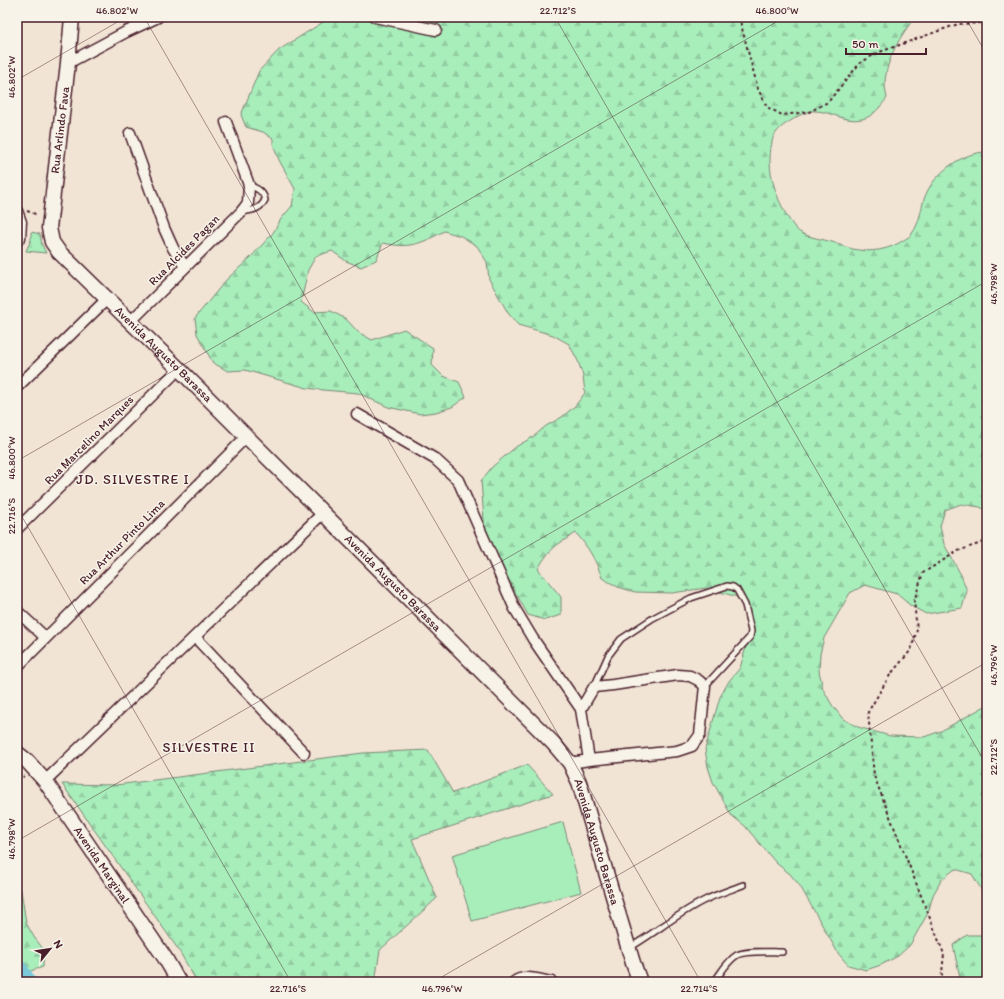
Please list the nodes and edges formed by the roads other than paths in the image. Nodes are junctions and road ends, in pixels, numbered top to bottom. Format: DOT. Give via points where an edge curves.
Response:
graph roads {
  1 [pos="72,17"];
  2 [pos="158,17"];
  3 [pos="375,17"];
  4 [pos="436,30"];
  5 [pos="68,63"];
  6 [pos="226,122"];
  7 [pos="130,133"];
  8 [pos="249,190"];
  9 [pos="21,211"];
  10 [pos="240,212"];
  11 [pos="17,240"];
  12 [pos="52,242"];
  13 [pos="185,267"];
  14 [pos="108,298"];
  15 [pos="131,321"];
  16 [pos="180,369"];
  17 [pos="17,387"];
  18 [pos="357,414"];
  19 [pos="247,436"];
  20 [pos="324,513"];
  21 [pos="17,529"];
  22 [pos="17,611"];
  23 [pos="45,637"];
  24 [pos="195,637"];
  25 [pos="17,667"];
  26 [pos="705,686"];
  27 [pos="594,687"];
  28 [pos="581,710"];
  29 [pos="17,753"];
  30 [pos="304,753"];
  31 [pos="589,760"];
  32 [pos="570,763"];
  33 [pos="46,781"];
  34 [pos="743,885"];
  35 [pos="628,949"];
  36 [pos="782,952"];
  37 [pos="179,982"];
  38 [pos="514,982"];
  39 [pos="552,982"];
  40 [pos="640,982"];
  41 [pos="714,982"];
  1 -- 5 [label="street, Rua Arlindo Fava"];
  2 -- 5 [label="street"];
  3 -- 4 [label="street"];
  5 -- 12 [label="street, Rua Arlindo Fava" via="49,228"];
  6 -- 8 [label="street"];
  7 -- 13 [label="street" via="164,228"];
  8 -- 10 [label="street, Rua Alcides Pagan" via="248,203"];
  8 -- 10 [label="lane" via="260,190 265,200 258,208"];
  9 -- 11 [label="street" via="20,238"];
  10 -- 13 [label="street, Rua Alcides Pagan"];
  12 -- 14 [label="street, Avenida Augusto Barassa" via="59,252"];
  13 -- 15 [label="street, Rua Alcides Pagan"];
  14 -- 15 [label="street, Avenida Augusto Barassa"];
  14 -- 17 [label="street"];
  15 -- 16 [label="street, Avenida Augusto Barassa"];
  16 -- 19 [label="street, Avenida Augusto Barassa"];
  16 -- 21 [label="street, Rua Marcelino Marques"];
  18 -- 28 [label="street" via="435,459 458,480 515,609"];
  19 -- 20 [label="street, Avenida Augusto Barassa"];
  19 -- 23 [label="street, Rua Arthur Pinto Lima"];
  20 -- 24 [label="street"];
  20 -- 32 [label="street, Avenida Augusto Barassa"];
  22 -- 23 [label="street"];
  23 -- 25 [label="street, Rua Arthur Pinto Lima"];
  24 -- 30 [label="street"];
  24 -- 33 [label="street"];
  26 -- 27 [label="street" via="690,676 678,675"];
  26 -- 27 [label="lane" via="750,637 745,605 733,587 727,586 691,598 621,639 608,656"];
  26 -- 31 [label="street" via="700,735 692,746 677,751"];
  27 -- 28 [label="street"];
  28 -- 31 [label="street"];
  29 -- 33 [label="street, Avenida Marginal"];
  31 -- 32 [label="street"];
  32 -- 35 [label="street, Avenida Augusto Barassa" via="579,782"];
  33 -- 37 [label="street, Avenida Marginal"];
  34 -- 35 [label="lane" via="706,900"];
  35 -- 40 [label="street, Avenida Augusto Barassa"];
  36 -- 41 [label="lane" via="746,952 738,955"];
  38 -- 39 [label="street" via="523,978"];
}
